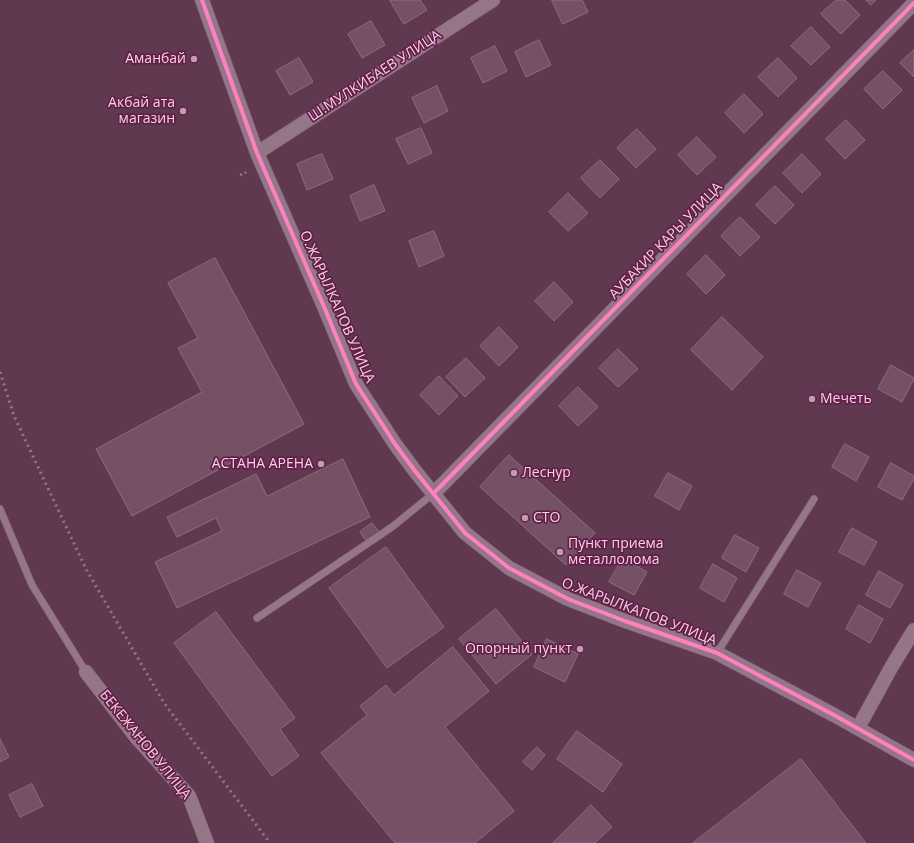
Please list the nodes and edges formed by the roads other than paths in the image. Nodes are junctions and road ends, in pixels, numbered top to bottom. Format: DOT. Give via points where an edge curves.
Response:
graph roads {
  1 [pos="202,0"];
  2 [pos="493,0"];
  3 [pos="914,3"];
  4 [pos="257,153"];
  5 [pos="434,494"];
  6 [pos="814,499"];
  7 [pos="0,509"];
  8 [pos="257,618"];
  9 [pos="914,630"];
  10 [pos="717,653"];
  11 [pos="86,672"];
  12 [pos="858,728"];
  13 [pos="914,760"];
  14 [pos="208,843"];
  1 -- 4 [label="street, О.ЖАРЫЛКАПОВ УЛИЦА"];
  2 -- 4 [label="street, Ш.МУЛКИБАЕВ УЛИЦА"];
  3 -- 5 [label="street, АУБАКИР КАРЫ УЛИЦА"];
  4 -- 5 [label="street, О.ЖАРЫЛКАПОВ УЛИЦА" via="356,384 395,444"];
  5 -- 8 [label="lane" via="392,527"];
  5 -- 10 [label="street, О.ЖАРЫЛКАПОВ УЛИЦА" via="465,533 509,568 568,599"];
  6 -- 10 [label="lane"];
  7 -- 11 [label="lane" via="32,585"];
  9 -- 12 [label="street"];
  10 -- 12 [label="street, О.ЖАРЫЛКАПОВ УЛИЦА"];
  11 -- 14 [label="street, БЕКЕЖАНОВ УЛИЦА" via="136,737 189,796"];
  12 -- 13 [label="street, О.ЖАРЫЛКАПОВ УЛИЦА"];
}
